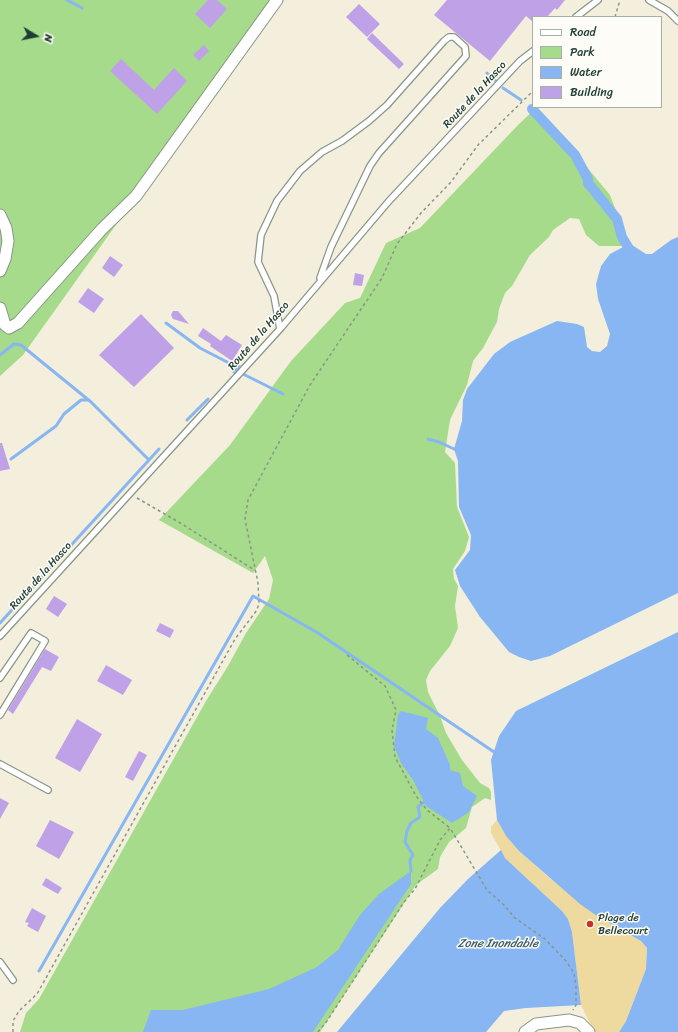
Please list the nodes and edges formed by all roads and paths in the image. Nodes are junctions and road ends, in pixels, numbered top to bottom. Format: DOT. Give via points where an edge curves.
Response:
graph roads {
  1 [pos="277,0"];
  2 [pos="598,0"];
  3 [pos="620,0"];
  4 [pos="649,0"];
  5 [pos="577,16"];
  6 [pos="615,16"];
  7 [pos="678,21"];
  8 [pos="532,52"];
  9 [pos="532,92"];
  10 [pos="0,215"];
  11 [pos="0,271"];
  12 [pos="318,282"];
  13 [pos="0,308"];
  14 [pos="280,329"];
  15 [pos="130,494"];
  16 [pos="256,571"];
  17 [pos="0,636"];
  18 [pos="347,655"];
  19 [pos="0,678"];
  20 [pos="0,715"];
  21 [pos="0,764"];
  22 [pos="48,790"];
  23 [pos="450,828"];
  24 [pos="0,962"];
  25 [pos="13,980"];
  26 [pos="569,1020"];
  27 [pos="13,1032"];
  28 [pos="318,1032"];
  29 [pos="525,1032"];
  30 [pos="589,1032"];
  1 -- 13 [label="street" via="136,196 102,229 18,323 9,328 5,325"];
  2 -- 5 [label="lane"];
  3 -- 6 [label="path"];
  4 -- 7 [label="lane" via="668,11"];
  8 -- 12 [label="lane, Route de la Hasco" via="520,61 389,201"];
  9 -- 16 [label="path" via="478,145 451,182 397,244 382,278 310,385 248,500 245,519"];
  10 -- 11 [label="street" via="8,241"];
  12 -- 14 [label="lane, Route de la Hasco"];
  12 -- 14 [label="lane" via="331,247 370,166 466,56 465,47 454,37 449,36 444,40 387,105 369,121 322,152 300,171 277,201 261,235 258,262 274,296"];
  14 -- 15 [label="lane, Route de la Hasco"];
  15 -- 16 [label="path"];
  15 -- 17 [label="lane, Route de la Hasco"];
  16 -- 27 [label="path" via="259,603 257,610 235,639 37,994 13,1020"];
  18 -- 23 [label="path" via="385,686 396,710 392,730 395,756 427,810"];
  19 -- 20 [label="lane" via="31,633 45,641"];
  21 -- 22 [label="lane"];
  23 -- 26 [label="path" via="487,890 515,918 545,939 574,973 576,1005"];
  23 -- 28 [label="path" via="440,840 415,889"];
  24 -- 25 [label="lane"];
  26 -- 29 [label="street" via="536,1024"];
  26 -- 30 [label="street" via="580,1024"];
}
